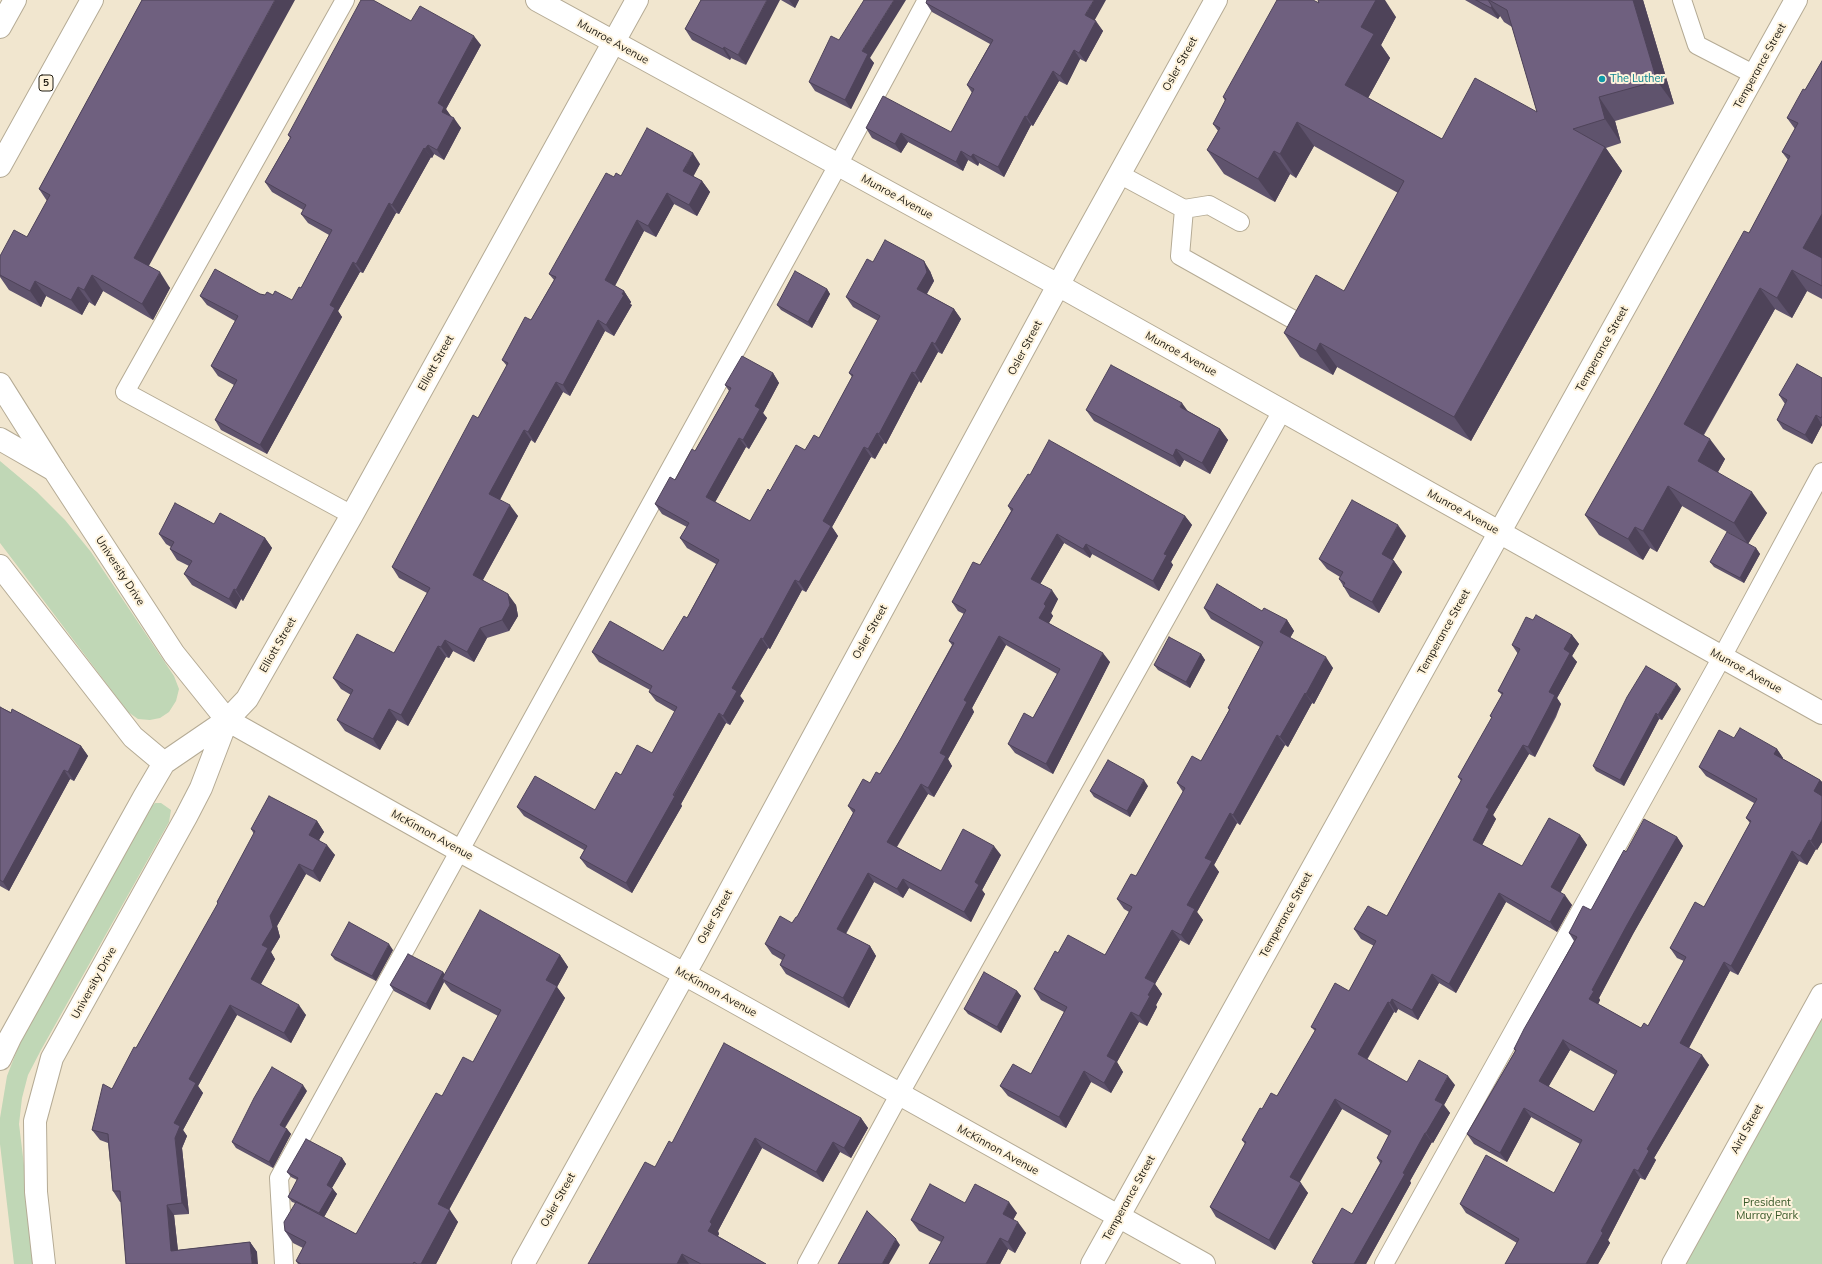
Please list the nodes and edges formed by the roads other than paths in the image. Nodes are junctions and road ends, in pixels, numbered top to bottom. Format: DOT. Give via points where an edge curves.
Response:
graph roads {
  1 [pos="15,0"];
  2 [pos="92,0"];
  3 [pos="345,0"];
  4 [pos="537,0"];
  5 [pos="637,0"];
  6 [pos="927,0"];
  7 [pos="1216,0"];
  8 [pos="1682,0"];
  9 [pos="1796,0"];
  10 [pos="0,27"];
  11 [pos="613,42"];
  12 [pos="1754,75"];
  13 [pos="838,165"];
  14 [pos="0,166"];
  15 [pos="1119,174"];
  16 [pos="1184,209"];
  17 [pos="1240,222"];
  18 [pos="1058,285"];
  19 [pos="1294,320"];
  20 [pos="0,384"];
  21 [pos="1282,411"];
  22 [pos="0,439"];
  23 [pos="54,470"];
  24 [pos="1822,472"];
  25 [pos="352,515"];
  26 [pos="1499,532"];
  27 [pos="3,577"];
  28 [pos="1722,657"];
  29 [pos="1822,713"];
  30 [pos="227,720"];
  31 [pos="164,763"];
  32 [pos="460,851"];
  33 [pos="684,974"];
  34 [pos="1822,994"];
  35 [pos="0,1059"];
  36 [pos="900,1095"];
  37 [pos="1118,1217"];
  38 [pos="44,1264"];
  39 [pos="284,1264"];
  40 [pos="523,1264"];
  41 [pos="807,1264"];
  42 [pos="1092,1264"];
  43 [pos="1204,1264"];
  44 [pos="1384,1264"];
  45 [pos="1673,1264"];
  1 -- 10 [label="street"];
  2 -- 14 [label="street, 5"];
  3 -- 25 [label="lane" via="125,392"];
  4 -- 11 [label="street, Munroe Avenue"];
  5 -- 11 [label="street, Elliott Street"];
  6 -- 13 [label="lane"];
  7 -- 15 [label="street, Osler Street"];
  8 -- 12 [label="lane" via="1697,45"];
  9 -- 12 [label="street, Temperance Street"];
  11 -- 13 [label="street, Munroe Avenue"];
  11 -- 25 [label="street, Elliott Street"];
  12 -- 26 [label="street, Temperance Street"];
  13 -- 18 [label="street, Munroe Avenue"];
  13 -- 32 [label="lane"];
  15 -- 16 [label="lane"];
  15 -- 18 [label="street, Osler Street"];
  16 -- 17 [label="lane" via="1209,205"];
  16 -- 19 [label="lane" via="1180,256"];
  18 -- 21 [label="street, Munroe Avenue"];
  18 -- 33 [label="street, Osler Street"];
  20 -- 23 [label="street"];
  21 -- 26 [label="street, Munroe Avenue"];
  21 -- 36 [label="lane"];
  22 -- 23 [label="street, University Drive"];
  23 -- 30 [label="street, University Drive" via="174,654"];
  24 -- 28 [label="lane"];
  25 -- 30 [label="street, Elliott Street" via="247,699"];
  26 -- 28 [label="street, Munroe Avenue"];
  26 -- 37 [label="street, Temperance Street"];
  27 -- 31 [label="street" via="133,737"];
  28 -- 29 [label="street, Munroe Avenue"];
  28 -- 44 [label="lane"];
  30 -- 31 [label="street"];
  30 -- 32 [label="street, McKinnon Avenue"];
  30 -- 38 [label="street, University Drive" via="192,806 52,1058 34,1121 36,1192"];
  31 -- 35 [label="street" via="124,831"];
  32 -- 33 [label="street, McKinnon Avenue"];
  32 -- 39 [label="lane" via="279,1178"];
  33 -- 36 [label="street, McKinnon Avenue"];
  33 -- 40 [label="street, Osler Street"];
  34 -- 45 [label="street, Aird Street"];
  36 -- 37 [label="street, McKinnon Avenue"];
  36 -- 41 [label="lane"];
  37 -- 42 [label="street, Temperance Street"];
  37 -- 43 [label="street, McKinnon Avenue"];
}
